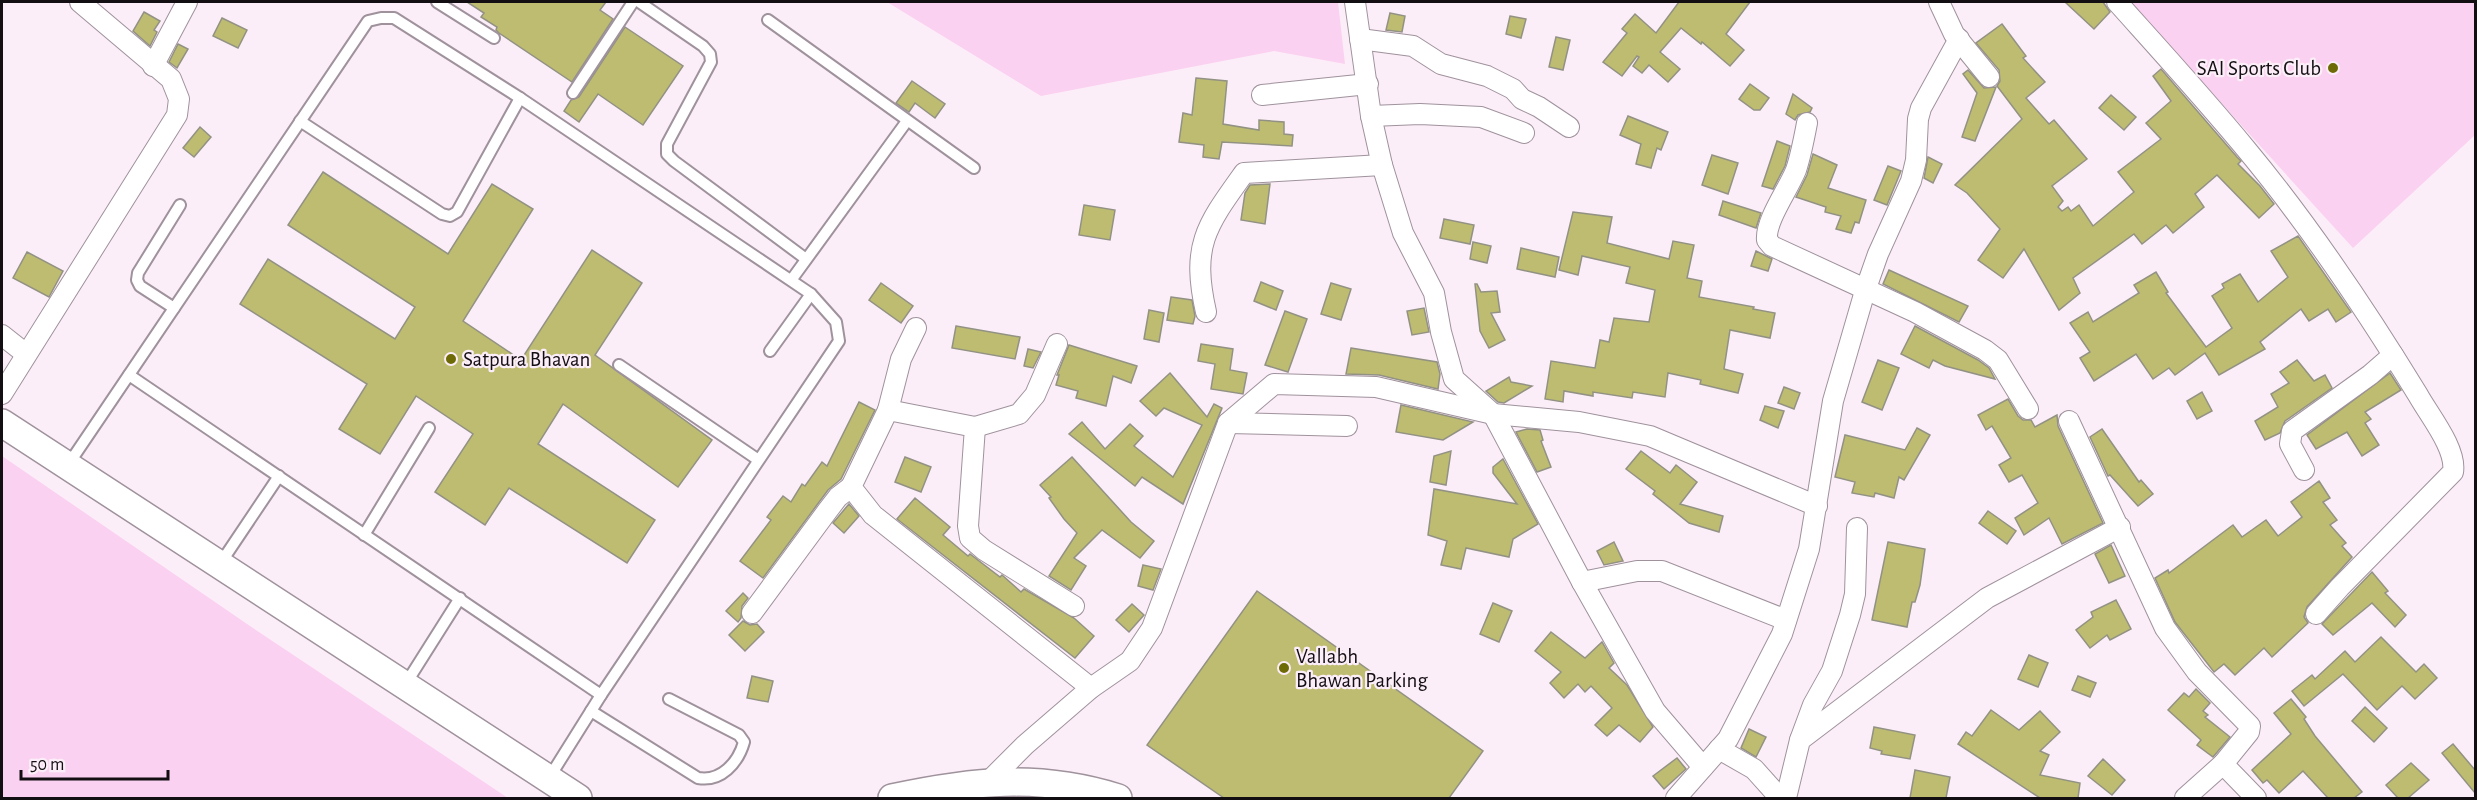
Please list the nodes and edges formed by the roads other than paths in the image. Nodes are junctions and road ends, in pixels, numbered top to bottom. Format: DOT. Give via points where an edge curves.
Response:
graph roads {
  1 [pos="187,2"];
  2 [pos="437,2"];
  3 [pos="633,2"];
  4 [pos="639,2"];
  5 [pos="1355,2"];
  6 [pos="1939,2"];
  7 [pos="2117,2"];
  8 [pos="90,5"];
  9 [pos="768,20"];
  10 [pos="494,38"];
  11 [pos="1360,39"];
  12 [pos="1959,39"];
  13 [pos="153,66"];
  14 [pos="1989,77"];
  15 [pos="1368,84"];
  16 [pos="573,93"];
  17 [pos="1263,95"];
  18 [pos="520,98"];
  19 [pos="1371,116"];
  20 [pos="300,121"];
  21 [pos="908,121"];
  22 [pos="1807,123"];
  23 [pos="1569,127"];
  24 [pos="1524,134"];
  25 [pos="1382,165"];
  26 [pos="974,168"];
  27 [pos="180,205"];
  28 [pos="806,259"];
  29 [pos="792,279"];
  30 [pos="1865,291"];
  31 [pos="811,294"];
  32 [pos="174,308"];
  33 [pos="1206,312"];
  34 [pos="916,328"];
  35 [pos="2,335"];
  36 [pos="1057,344"];
  37 [pos="770,351"];
  38 [pos="26,354"];
  39 [pos="2393,355"];
  40 [pos="619,365"];
  41 [pos="129,375"];
  42 [pos="2,394"];
  43 [pos="2028,409"];
  44 [pos="888,410"];
  45 [pos="1493,414"];
  46 [pos="2069,421"];
  47 [pos="2,423"];
  48 [pos="1228,423"];
  49 [pos="1347,426"];
  50 [pos="975,427"];
  51 [pos="429,429"];
  52 [pos="758,459"];
  53 [pos="68,466"];
  54 [pos="2304,470"];
  55 [pos="279,476"];
  56 [pos="851,487"];
  57 [pos="1817,506"];
  58 [pos="2120,527"];
  59 [pos="1857,528"];
  60 [pos="364,535"];
  61 [pos="220,564"];
  62 [pos="1582,582"];
  63 [pos="460,598"];
  64 [pos="1074,606"];
  65 [pos="752,613"];
  66 [pos="2316,614"];
  67 [pos="1786,620"];
  68 [pos="405,686"];
  69 [pos="1091,688"];
  70 [pos="601,695"];
  71 [pos="669,699"];
  72 [pos="591,711"];
  73 [pos="1800,740"];
  74 [pos="1719,749"];
  75 [pos="2223,764"];
  76 [pos="1703,767"];
  77 [pos="548,779"];
  78 [pos="988,782"];
  79 [pos="578,798"];
  80 [pos="892,798"];
  81 [pos="1118,798"];
  82 [pos="1676,798"];
  83 [pos="1780,798"];
  84 [pos="1786,798"];
  85 [pos="2185,798"];
  86 [pos="2256,798"];
  1 -- 13 [label="street"];
  2 -- 10 [label="lane"];
  3 -- 16 [label="lane"];
  4 -- 28 [label="lane" via="710,54 711,62 667,144 667,154"];
  5 -- 11 [label="street"];
  6 -- 12 [label="street"];
  7 -- 39 [label="street" via="2246,149 2333,263"];
  8 -- 13 [label="street"];
  9 -- 21 [label="lane"];
  11 -- 15 [label="street"];
  11 -- 23 [label="street" via="1413,46 1441,64 1487,76"];
  12 -- 14 [label="street"];
  12 -- 30 [label="street" via="1921,108 1911,180"];
  13 -- 38 [label="street" via="171,79 179,99 177,115"];
  15 -- 17 [label="street"];
  15 -- 19 [label="street"];
  18 -- 20 [label="lane" via="394,18 381,18 368,21"];
  18 -- 20 [label="lane" via="457,212 450,216"];
  18 -- 29 [label="lane"];
  19 -- 24 [label="street" via="1481,117"];
  19 -- 25 [label="street"];
  20 -- 32 [label="lane"];
  21 -- 26 [label="lane"];
  21 -- 28 [label="lane"];
  22 -- 30 [label="street" via="1796,170 1770,222 1767,240 1772,246"];
  25 -- 33 [label="street" via="1244,173 1214,215 1203,242 1199,282"];
  25 -- 45 [label="street" via="1403,233 1434,293 1454,379"];
  27 -- 32 [label="lane" via="137,280"];
  28 -- 29 [label="lane"];
  29 -- 31 [label="lane"];
  30 -- 43 [label="street" via="1915,312 1998,360"];
  30 -- 57 [label="street" via="1833,401"];
  31 -- 37 [label="lane"];
  31 -- 52 [label="lane" via="836,322 839,341"];
  32 -- 41 [label="lane"];
  34 -- 44 [label="street" via="901,358"];
  35 -- 38 [label="street"];
  36 -- 50 [label="street" via="1035,395 1019,414"];
  38 -- 42 [label="street"];
  39 -- 54 [label="street" via="2292,431 2290,444"];
  39 -- 66 [label="street" via="2449,447 2453,472"];
  40 -- 52 [label="lane"];
  41 -- 53 [label="lane"];
  41 -- 55 [label="lane"];
  44 -- 50 [label="street"];
  44 -- 56 [label="street"];
  45 -- 48 [label="street" via="1376,387 1274,384"];
  45 -- 57 [label="street" via="1579,422 1650,436"];
  45 -- 62 [label="street"];
  46 -- 58 [label="street"];
  47 -- 53 [label="street"];
  48 -- 49 [label="street"];
  48 -- 69 [label="street" via="1152,628 1130,661"];
  50 -- 64 [label="street" via="970,538"];
  51 -- 60 [label="lane"];
  52 -- 70 [label="lane"];
  53 -- 61 [label="street"];
  55 -- 60 [label="lane"];
  55 -- 61 [label="lane"];
  56 -- 65 [label="street" via="838,497"];
  56 -- 69 [label="street" via="873,515"];
  57 -- 67 [label="street" via="1809,549"];
  58 -- 73 [label="street" via="1987,598"];
  58 -- 75 [label="street" via="2165,627 2197,672 2250,726"];
  59 -- 73 [label="street" via="1855,594 1850,615 1832,670"];
  60 -- 63 [label="lane"];
  61 -- 68 [label="street"];
  62 -- 67 [label="street" via="1637,571 1662,571"];
  62 -- 76 [label="street" via="1655,711"];
  63 -- 68 [label="lane"];
  63 -- 70 [label="lane"];
  67 -- 74 [label="street" via="1728,739"];
  68 -- 77 [label="street"];
  69 -- 78 [label="street"];
  70 -- 72 [label="lane"];
  71 -- 72 [label="lane" via="739,735 744,742 741,751 716,779 698,778"];
  72 -- 77 [label="lane"];
  73 -- 84 [label="street"];
  74 -- 76 [label="street"];
  74 -- 83 [label="street" via="1754,769"];
  75 -- 85 [label="street"];
  75 -- 86 [label="street"];
  76 -- 82 [label="street"];
  77 -- 79 [label="street"];
  78 -- 80 [label="street"];
  78 -- 81 [label="street" via="1054,784"];
}
